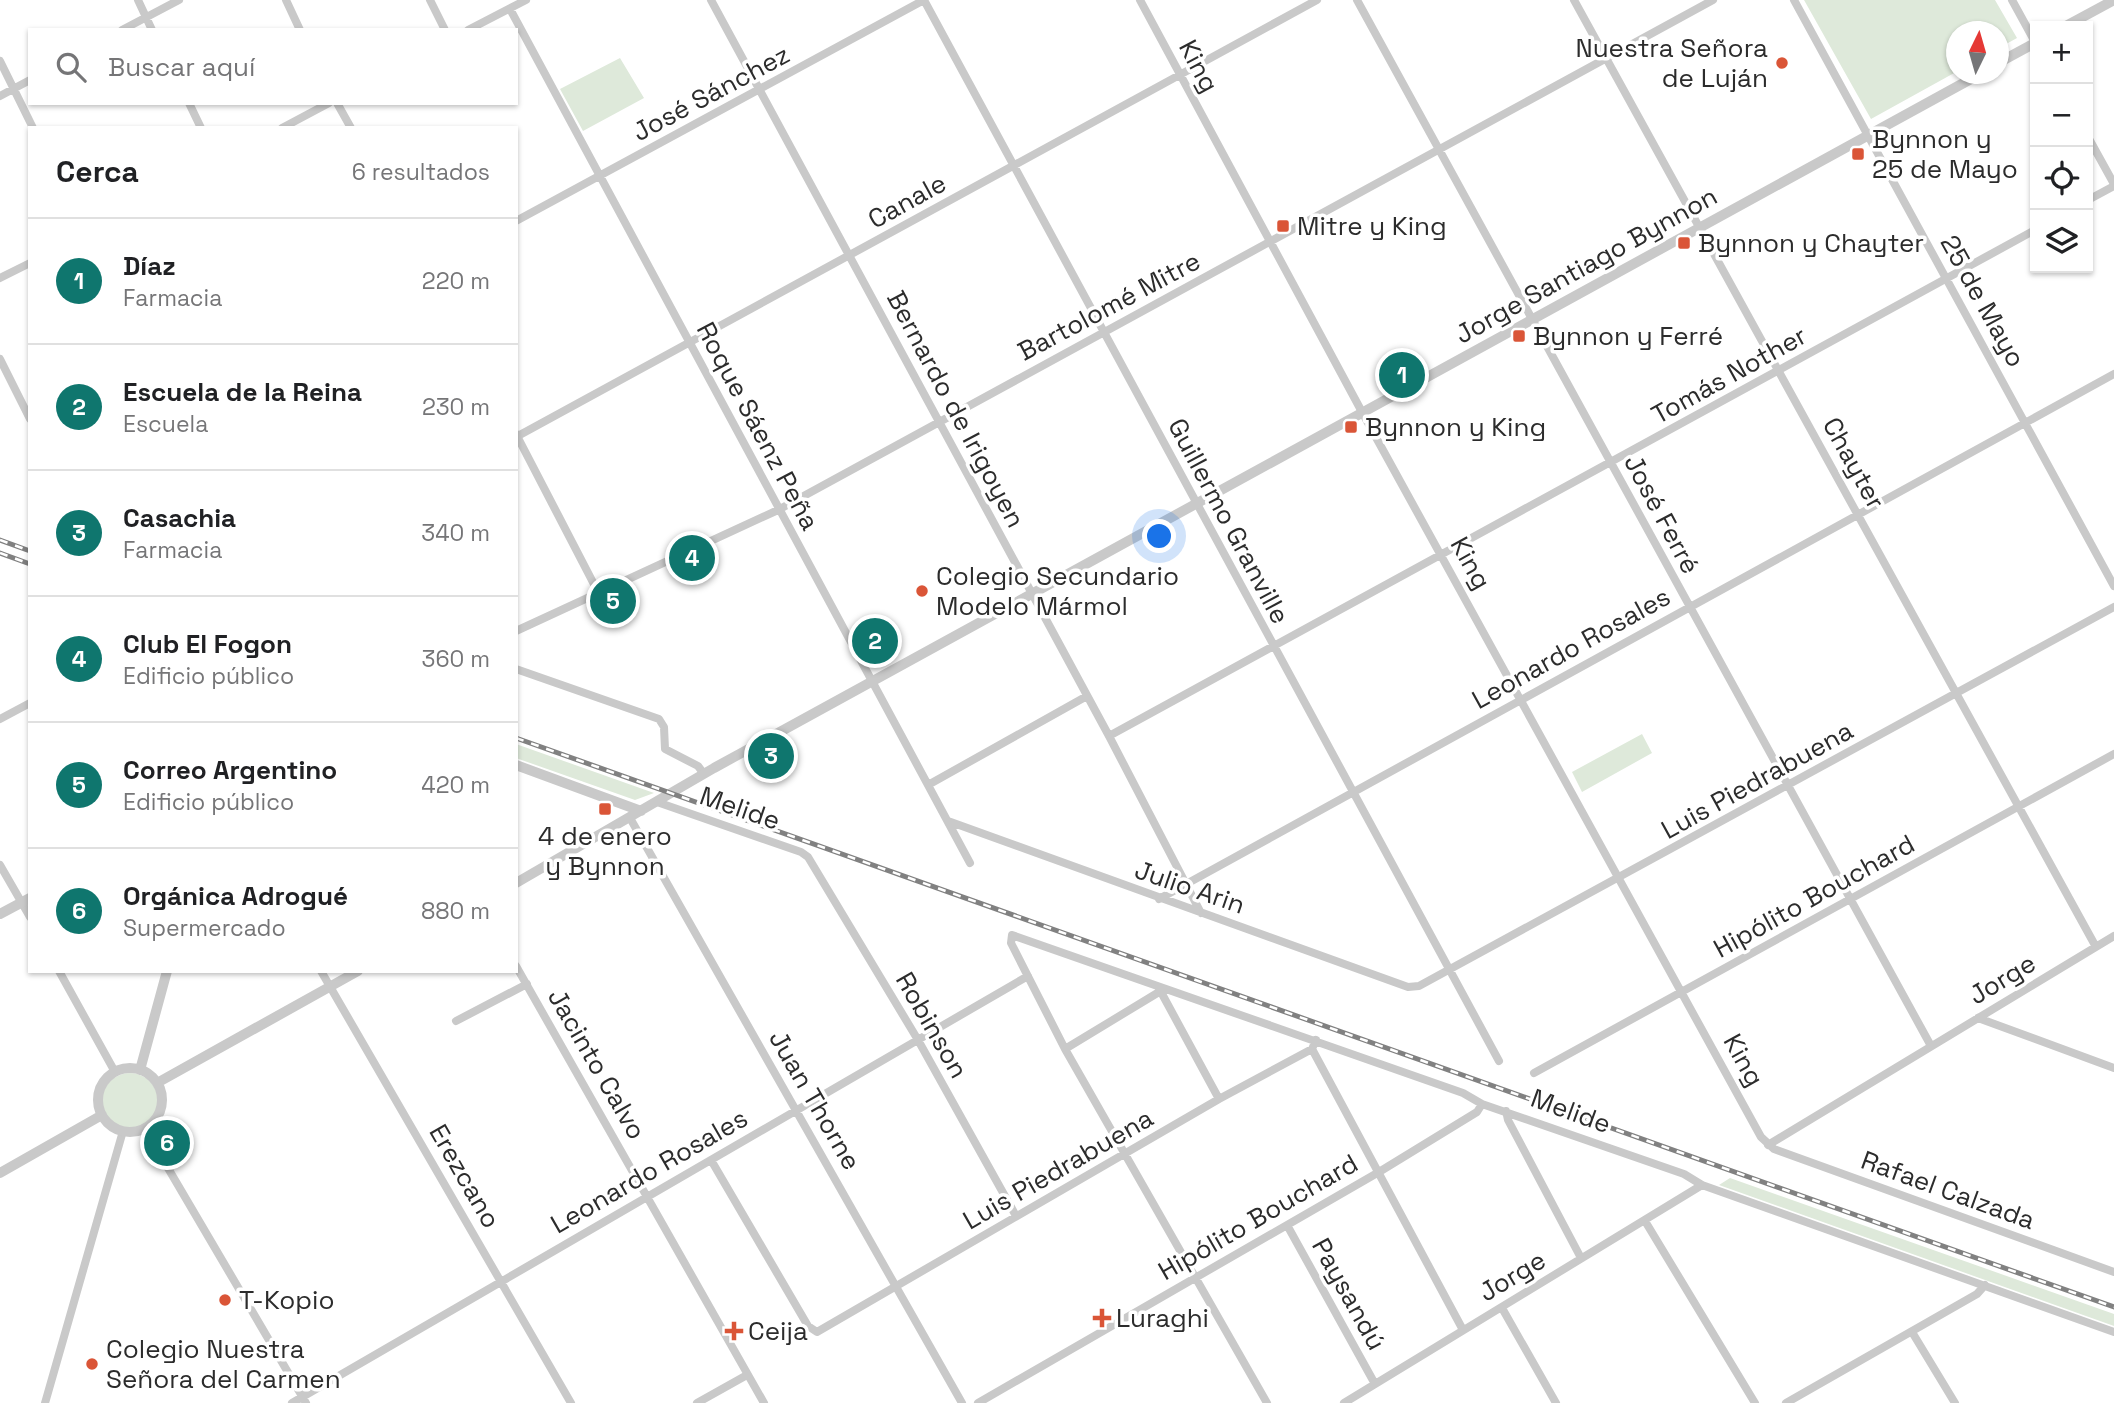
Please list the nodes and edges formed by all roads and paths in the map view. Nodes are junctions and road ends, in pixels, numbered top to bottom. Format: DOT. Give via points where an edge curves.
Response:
graph roads {
  1 [pos="138,0"];
  2 [pos="179,0"];
  3 [pos="286,0"];
  4 [pos="430,0"];
  5 [pos="526,0"];
  6 [pos="711,0"];
  7 [pos="924,0"];
  8 [pos="1140,0"];
  9 [pos="1317,0"];
  10 [pos="1357,0"];
  11 [pos="1574,0"];
  12 [pos="1713,0"];
  13 [pos="1794,0"];
  14 [pos="2012,0"];
  15 [pos="2114,0"];
  16 [pos="510,9"];
  17 [pos="146,17"];
  18 [pos="2075,21"];
  19 [pos="126,28"];
  20 [pos="151,28"];
  21 [pos="299,28"];
  22 [pos="444,28"];
  23 [pos="472,28"];
  24 [pos="2030,33"];
  25 [pos="2030,45"];
  26 [pos="2009,57"];
  27 [pos="1606,58"];
  28 [pos="0,61"];
  29 [pos="1181,76"];
  30 [pos="28,81"];
  31 [pos="1962,84"];
  32 [pos="14,89"];
  33 [pos="760,90"];
  34 [pos="0,96"];
  35 [pos="190,105"];
  36 [pos="325,105"];
  37 [pos="338,105"];
  38 [pos="32,126"];
  39 [pos="200,126"];
  40 [pos="286,126"];
  41 [pos="350,126"];
  42 [pos="1869,135"];
  43 [pos="2093,145"];
  44 [pos="1439,150"];
  45 [pos="1013,167"];
  46 [pos="599,177"];
  47 [pos="2114,185"];
  48 [pos="2093,197"];
  49 [pos="518,220"];
  50 [pos="1699,227"];
  51 [pos="2030,233"];
  52 [pos="1271,243"];
  53 [pos="849,256"];
  54 [pos="28,264"];
  55 [pos="0,278"];
  56 [pos="1948,278"];
  57 [pos="1531,319"];
  58 [pos="1103,334"];
  59 [pos="690,341"];
  60 [pos="0,359"];
  61 [pos="1779,371"];
  62 [pos="2114,374"];
  63 [pos="1362,412"];
  64 [pos="28,415"];
  65 [pos="939,421"];
  66 [pos="2026,423"];
  67 [pos="518,435"];
  68 [pos="518,438"];
  69 [pos="1611,464"];
  70 [pos="1197,503"];
  71 [pos="778,510"];
  72 [pos="1858,515"];
  73 [pos="1443,554"];
  74 [pos="2114,586"];
  75 [pos="598,592"];
  76 [pos="1032,595"];
  77 [pos="1688,607"];
  78 [pos="2114,607"];
  79 [pos="518,630"];
  80 [pos="1273,646"];
  81 [pos="518,670"];
  82 [pos="873,683"];
  83 [pos="1955,694"];
  84 [pos="1087,696"];
  85 [pos="1522,698"];
  86 [pos="28,704"];
  87 [pos="0,719"];
  88 [pos="1109,736"];
  89 [pos="2114,754"];
  90 [pos="518,766"];
  91 [pos="704,774"];
  92 [pos="928,785"];
  93 [pos="1788,786"];
  94 [pos="1353,792"];
  95 [pos="657,802"];
  96 [pos="2017,807"];
  97 [pos="640,811"];
  98 [pos="630,818"];
  99 [pos="948,821"];
  100 [pos="808,857"];
  101 [pos="970,863"];
  102 [pos="0,865"];
  103 [pos="1621,879"];
  104 [pos="518,882"];
  105 [pos="1186,883"];
  106 [pos="1159,899"];
  107 [pos="26,900"];
  108 [pos="1848,900"];
  109 [pos="1201,913"];
  110 [pos="0,915"];
  111 [pos="2114,936"];
  112 [pos="2096,947"];
  113 [pos="518,969"];
  114 [pos="1449,971"];
  115 [pos="61,973"];
  116 [pos="166,973"];
  117 [pos="322,973"];
  118 [pos="354,973"];
  119 [pos="1028,976"];
  120 [pos="527,984"];
  121 [pos="1419,986"];
  122 [pos="330,987"];
  123 [pos="1163,990"];
  124 [pos="1683,992"];
  125 [pos="1978,1018"];
  126 [pos="456,1021"];
  127 [pos="918,1040"];
  128 [pos="1314,1045"];
  129 [pos="1931,1046"];
  130 [pos="1065,1049"];
  131 [pos="1499,1061"];
  132 [pos="2114,1068"];
  133 [pos="140,1070"];
  134 [pos="115,1072"];
  135 [pos="1534,1073"];
  136 [pos="157,1083"];
  137 [pos="1219,1099"];
  138 [pos="1482,1104"];
  139 [pos="798,1110"];
  140 [pos="1506,1111"];
  141 [pos="102,1115"];
  142 [pos="145,1129"];
  143 [pos="123,1131"];
  144 [pos="1768,1145"];
  145 [pos="1125,1155"];
  146 [pos="710,1160"];
  147 [pos="1379,1172"];
  148 [pos="0,1173"];
  149 [pos="1702,1185"];
  150 [pos="648,1195"];
  151 [pos="1016,1216"];
  152 [pos="1645,1221"];
  153 [pos="1287,1225"];
  154 [pos="1581,1258"];
  155 [pos="2114,1272"];
  156 [pos="1195,1277"];
  157 [pos="502,1280"];
  158 [pos="1985,1285"];
  159 [pos="897,1287"];
  160 [pos="1502,1308"];
  161 [pos="1463,1330"];
  162 [pos="1912,1332"];
  163 [pos="2114,1332"];
  164 [pos="747,1375"];
  165 [pos="1375,1384"];
  166 [pos="1358,1399"];
  167 [pos="304,1400"];
  168 [pos="45,1403"];
  169 [pos="292,1403"];
  170 [pos="571,1403"];
  171 [pos="697,1403"];
  172 [pos="764,1403"];
  173 [pos="962,1403"];
  174 [pos="978,1403"];
  175 [pos="1267,1403"];
  176 [pos="1344,1403"];
  177 [pos="1556,1403"];
  178 [pos="1755,1403"];
  179 [pos="1786,1403"];
  180 [pos="1955,1403"];
  1 -- 17 [label="street"];
  2 -- 17 [label="street"];
  3 -- 21 [label="street"];
  4 -- 22 [label="street"];
  5 -- 16 [label="street"];
  6 -- 33 [label="street, Bernardo de Irigoyen"];
  7 -- 33 [label="street, José Sánchez"];
  7 -- 45 [label="street, Guillermo Granville"];
  8 -- 29 [label="street, King"];
  9 -- 29 [label="street, Canale"];
  10 -- 44 [label="street, José Ferré"];
  11 -- 27 [label="street, Chayter"];
  12 -- 27 [label="street, Bartolomé Mitre"];
  13 -- 42 [label="street, 25 de Mayo"];
  14 -- 24 [label="street"];
  15 -- 18 [label="street"];
  16 -- 23 [label="street"];
  16 -- 46 [label="street, Roque Sáenz Peña"];
  17 -- 19 [label="street"];
  17 -- 20 [label="street"];
  25 -- 26 [label="street"];
  27 -- 44 [label="street, Bartolomé Mitre"];
  27 -- 50 [label="street, Chayter"];
  28 -- 32 [label="street"];
  29 -- 45 [label="street, Canale"];
  29 -- 52 [label="street, King"];
  30 -- 32 [label="street"];
  31 -- 42 [label="street, Jorge Santiago Bynnon"];
  32 -- 34 [label="street"];
  32 -- 38 [label="street"];
  33 -- 46 [label="street, José Sánchez"];
  33 -- 53 [label="street, Bernardo de Irigoyen"];
  35 -- 39 [label="street"];
  36 -- 40 [label="street"];
  37 -- 41 [label="street"];
  42 -- 50 [label="street, Jorge Santiago Bynnon"];
  42 -- 56 [label="street, 25 de Mayo"];
  43 -- 47 [label="street"];
  44 -- 52 [label="street, Bartolomé Mitre"];
  44 -- 57 [label="street, José Ferré"];
  45 -- 53 [label="street, Canale"];
  45 -- 58 [label="street, Guillermo Granville"];
  46 -- 49 [label="street, José Sánchez"];
  46 -- 59 [label="street, Roque Sáenz Peña"];
  47 -- 48 [label="street"];
  50 -- 57 [label="street, Jorge Santiago Bynnon"];
  50 -- 61 [label="street, Chayter"];
  51 -- 56 [label="street, Tomás Nother"];
  52 -- 58 [label="street, Bartolomé Mitre"];
  52 -- 63 [label="street, King"];
  53 -- 59 [label="street, Canale"];
  53 -- 65 [label="street, Bernardo de Irigoyen"];
  54 -- 55 [label="street"];
  56 -- 61 [label="street, Tomás Nother"];
  56 -- 66 [label="street, 25 de Mayo"];
  57 -- 63 [label="street, Jorge Santiago Bynnon"];
  57 -- 69 [label="street, José Ferré"];
  58 -- 65 [label="street, Bartolomé Mitre"];
  58 -- 70 [label="street, Guillermo Granville"];
  59 -- 67 [label="street, Canale"];
  59 -- 71 [label="street, Roque Sáenz Peña"];
  60 -- 64 [label="street"];
  61 -- 69 [label="street, Tomás Nother"];
  61 -- 72 [label="street, Chayter"];
  62 -- 66 [label="street, Leonardo Rosales"];
  63 -- 70 [label="street, Jorge Santiago Bynnon"];
  63 -- 73 [label="street, King"];
  65 -- 71 [label="street, Bartolomé Mitre"];
  65 -- 76 [label="street, Bernardo de Irigoyen"];
  66 -- 72 [label="street, Leonardo Rosales"];
  66 -- 74 [label="street, 25 de Mayo"];
  68 -- 75 [label="street"];
  69 -- 73 [label="street, Tomás Nother"];
  69 -- 77 [label="street, José Ferré"];
  70 -- 76 [label="street, Jorge Santiago Bynnon"];
  70 -- 80 [label="street, Guillermo Granville"];
  71 -- 75 [label="street, Bartolomé Mitre"];
  71 -- 82 [label="street, Roque Sáenz Peña"];
  72 -- 77 [label="street, Leonardo Rosales"];
  72 -- 83 [label="street, Chayter"];
  73 -- 80 [label="street, Tomás Nother"];
  73 -- 85 [label="street, King"];
  75 -- 79 [label="street, Bartolomé Mitre"];
  76 -- 82 [label="street, Jorge Santiago Bynnon"];
  76 -- 84 [label="street, Bernardo de Irigoyen"];
  77 -- 85 [label="street, Leonardo Rosales"];
  77 -- 93 [label="street, José Ferré"];
  78 -- 83 [label="street, Luis Piedrabuena"];
  80 -- 88 [label="street, Tomás Nother"];
  80 -- 94 [label="street, Guillermo Granville"];
  81 -- 91 [label="street" via="659,719 665,749"];
  82 -- 91 [label="street, Jorge Santiago Bynnon"];
  82 -- 92 [label="street, Roque Sáenz Peña"];
  83 -- 93 [label="street, Luis Piedrabuena"];
  83 -- 96 [label="street, Chayter"];
  84 -- 88 [label="street, Bernardo de Irigoyen"];
  84 -- 92 [label="street"];
  85 -- 94 [label="street, Leonardo Rosales"];
  85 -- 103 [label="street, King"];
  86 -- 87 [label="street"];
  88 -- 105 [label="street, Bernardo de Irigoyen"];
  89 -- 96 [label="street, Hipólito Bouchard"];
  90 -- 97 [label="street"];
  91 -- 95 [label="street, Jorge Santiago Bynnon"];
  92 -- 99 [label="street, Roque Sáenz Peña"];
  93 -- 103 [label="street, Luis Piedrabuena"];
  93 -- 108 [label="street, José Ferré"];
  94 -- 105 [label="street, Leonardo Rosales"];
  94 -- 114 [label="street, Guillermo Granville"];
  95 -- 97 [label="street, Jorge Santiago Bynnon"];
  95 -- 100 [label="street, Melide"];
  96 -- 108 [label="street, Hipólito Bouchard"];
  96 -- 112 [label="street, Chayter"];
  97 -- 98 [label="street, Jorge Santiago Bynnon"];
  98 -- 104 [label="street, Jorge Santiago Bynnon"];
  98 -- 139 [label="street, Juan Thorne"];
  99 -- 101 [label="street, Roque Sáenz Peña"];
  99 -- 106 [label="street, Julio Arin"];
  100 -- 127 [label="street, Robinson"];
  102 -- 107 [label="street"];
  103 -- 114 [label="street, Luis Piedrabuena"];
  103 -- 124 [label="street, King"];
  105 -- 106 [label="street, Leonardo Rosales"];
  105 -- 109 [label="street, Bernardo de Irigoyen"];
  106 -- 109 [label="street, Julio Arin"];
  107 -- 110 [label="street"];
  108 -- 124 [label="street, Hipólito Bouchard"];
  108 -- 129 [label="street, José Ferré"];
  109 -- 121 [label="street, Julio Arin" via="1408,987"];
  111 -- 112 [label="street, Jorge"];
  112 -- 125 [label="street, Jorge"];
  113 -- 120 [label="street, Jacinto Calvo"];
  114 -- 121 [label="street, Luis Piedrabuena"];
  114 -- 131 [label="street, Guillermo Granville"];
  115 -- 134 [label="street"];
  116 -- 133 [label="street"];
  117 -- 122 [label="street, Erezcano"];
  118 -- 122 [label="street"];
  119 -- 123 [label="street, Melide" via="1011,943 1012,935"];
  119 -- 127 [label="street, Leonardo Rosales"];
  119 -- 130 [label="street"];
  120 -- 126 [label="street"];
  120 -- 150 [label="street, Jacinto Calvo"];
  122 -- 136 [label="street"];
  122 -- 157 [label="street, Erezcano"];
  123 -- 128 [label="street, Melide"];
  123 -- 130 [label="street"];
  123 -- 137 [label="street"];
  124 -- 135 [label="street, Hipólito Bouchard"];
  124 -- 144 [label="street, King"];
  125 -- 129 [label="street, Jorge"];
  125 -- 132 [label="street"];
  127 -- 139 [label="street, Leonardo Rosales"];
  127 -- 151 [label="street, Robinson"];
  128 -- 137 [label="street, Luis Piedrabuena"];
  128 -- 138 [label="street, Melide" via="1463,1093"];
  128 -- 147 [label="street"];
  129 -- 144 [label="street, Jorge"];
  130 -- 145 [label="street"];
  133 -- 134 [label="street"];
  133 -- 136 [label="street"];
  134 -- 141 [label="street" via="102,1086"];
  136 -- 142 [label="street" via="160,1114"];
  137 -- 145 [label="street, Luis Piedrabuena"];
  138 -- 140 [label="street, Melide"];
  138 -- 147 [label="street, Hipólito Bouchard" via="1477,1112"];
  139 -- 146 [label="street, Leonardo Rosales"];
  139 -- 159 [label="street, Juan Thorne"];
  140 -- 149 [label="street, Melide" via="1684,1174"];
  140 -- 154 [label="street"];
  141 -- 143 [label="street"];
  141 -- 148 [label="street"];
  142 -- 143 [label="street"];
  142 -- 167 [label="street"];
  143 -- 168 [label="street"];
  144 -- 155 [label="street, Rafael Calzada"];
  145 -- 151 [label="street, Luis Piedrabuena"];
  145 -- 156 [label="street"];
  146 -- 150 [label="street, Leonardo Rosales"];
  146 -- 159 [label="street, Luis Piedrabuena" via="808,1326 817,1332"];
  147 -- 153 [label="street, Hipólito Bouchard"];
  147 -- 161 [label="street"];
  149 -- 152 [label="street, Jorge"];
  149 -- 158 [label="street, Melide"];
  150 -- 157 [label="street, Leonardo Rosales"];
  150 -- 164 [label="street, Jacinto Calvo"];
  151 -- 159 [label="street, Luis Piedrabuena"];
  152 -- 154 [label="street, Jorge"];
  152 -- 178 [label="street"];
  153 -- 156 [label="street, Hipólito Bouchard"];
  153 -- 165 [label="street, Paysandú"];
  154 -- 160 [label="street, Jorge"];
  156 -- 174 [label="street, Hipólito Bouchard"];
  156 -- 175 [label="street"];
  157 -- 167 [label="street, Leonardo Rosales"];
  157 -- 170 [label="street, Erezcano"];
  158 -- 162 [label="street"];
  158 -- 163 [label="street, Melide"];
  159 -- 173 [label="street, Juan Thorne"];
  160 -- 161 [label="street, Jorge"];
  160 -- 177 [label="street"];
  161 -- 165 [label="street, Jorge"];
  162 -- 179 [label="street"];
  162 -- 180 [label="street"];
  164 -- 171 [label="street"];
  164 -- 172 [label="street, Jacinto Calvo"];
  165 -- 166 [label="street, Jorge"];
  166 -- 176 [label="street, Jorge"];
  167 -- 169 [label="street, Leonardo Rosales"];
}
